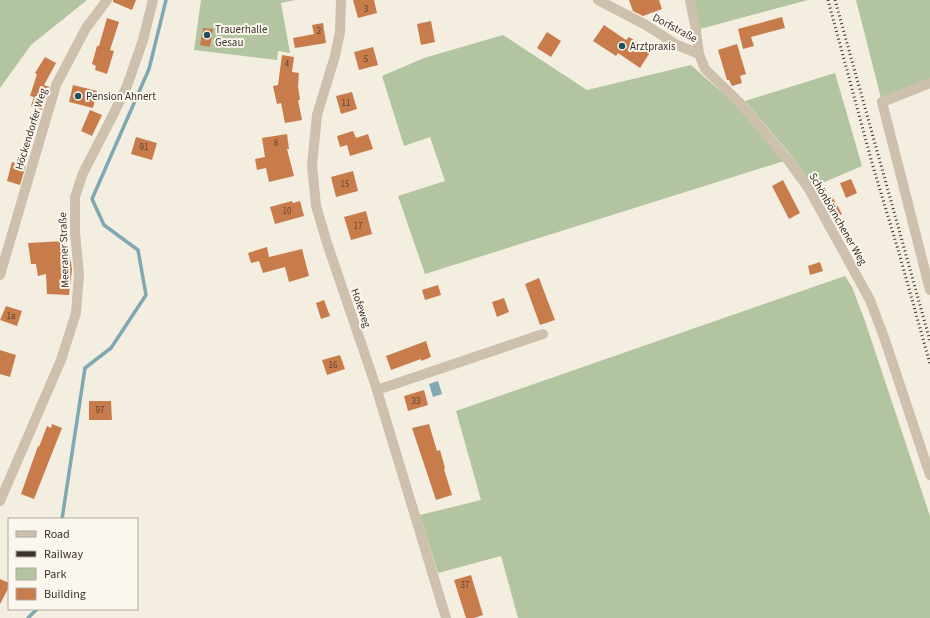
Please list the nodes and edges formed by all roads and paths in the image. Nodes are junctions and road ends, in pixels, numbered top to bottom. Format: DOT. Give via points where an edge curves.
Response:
graph roads {
  1 [pos="107,0"];
  2 [pos="154,0"];
  3 [pos="341,0"];
  4 [pos="598,0"];
  5 [pos="690,0"];
  6 [pos="699,54"];
  7 [pos="930,83"];
  8 [pos="0,275"];
  9 [pos="930,290"];
  10 [pos="543,334"];
  11 [pos="376,390"];
  12 [pos="930,475"];
  13 [pos="0,501"];
  14 [pos="446,618"];
  1 -- 8 [label="street, Höckendorfer Weg" via="86,28 56,85"];
  2 -- 13 [label="street, Meeraner Straße" via="127,86 83,173 75,197 79,274 76,313 61,360"];
  3 -- 11 [label="street, Hofeweg" via="340,32 317,115 312,165 316,206"];
  4 -- 6 [label="street, Dorfstraße" via="677,45"];
  5 -- 6 [label="street, Schönbörnchener Weg"];
  6 -- 12 [label="street, Schönbörnchener Weg" via="705,69 739,102 809,189 870,300"];
  7 -- 9 [label="street" via="882,102"];
  10 -- 11 [label="street"];
  11 -- 14 [label="street, Hofeweg"];
}
